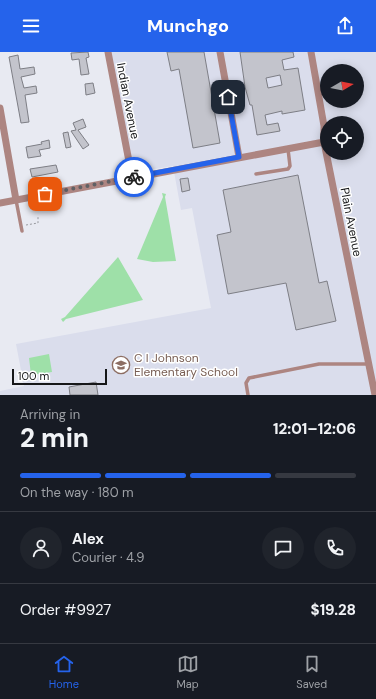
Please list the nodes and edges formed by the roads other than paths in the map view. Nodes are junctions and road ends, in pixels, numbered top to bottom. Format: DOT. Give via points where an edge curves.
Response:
graph roads {
  1 [pos="108,52"];
  2 [pos="220,52"];
  3 [pos="311,52"];
  4 [pos="0,108"];
  5 [pos="322,116"];
  6 [pos="320,143"];
  7 [pos="287,148"];
  8 [pos="239,157"];
  9 [pos="328,160"];
  10 [pos="256,174"];
  11 [pos="132,177"];
  12 [pos="16,200"];
  13 [pos="0,203"];
  14 [pos="22,231"];
  15 [pos="369,364"];
  16 [pos="248,395"];
  17 [pos="375,395"];
  1 -- 11 [label="street, Indian Avenue"];
  2 -- 8 [label="street"];
  3 -- 5 [label="street, Plain Avenue"];
  4 -- 12 [label="street"];
  6 -- 7 [label="street"];
  7 -- 8 [label="street"];
  7 -- 10 [label="lane" via="290,166 288,169"];
  8 -- 11 [label="street"];
  9 -- 15 [label="street, Plain Avenue"];
  11 -- 12 [label="street"];
  12 -- 13 [label="street"];
  12 -- 14 [label="lane"];
  15 -- 16 [label="lane" via="319,364 249,378 246,383"];
  15 -- 17 [label="street, Plain Avenue"];
}
